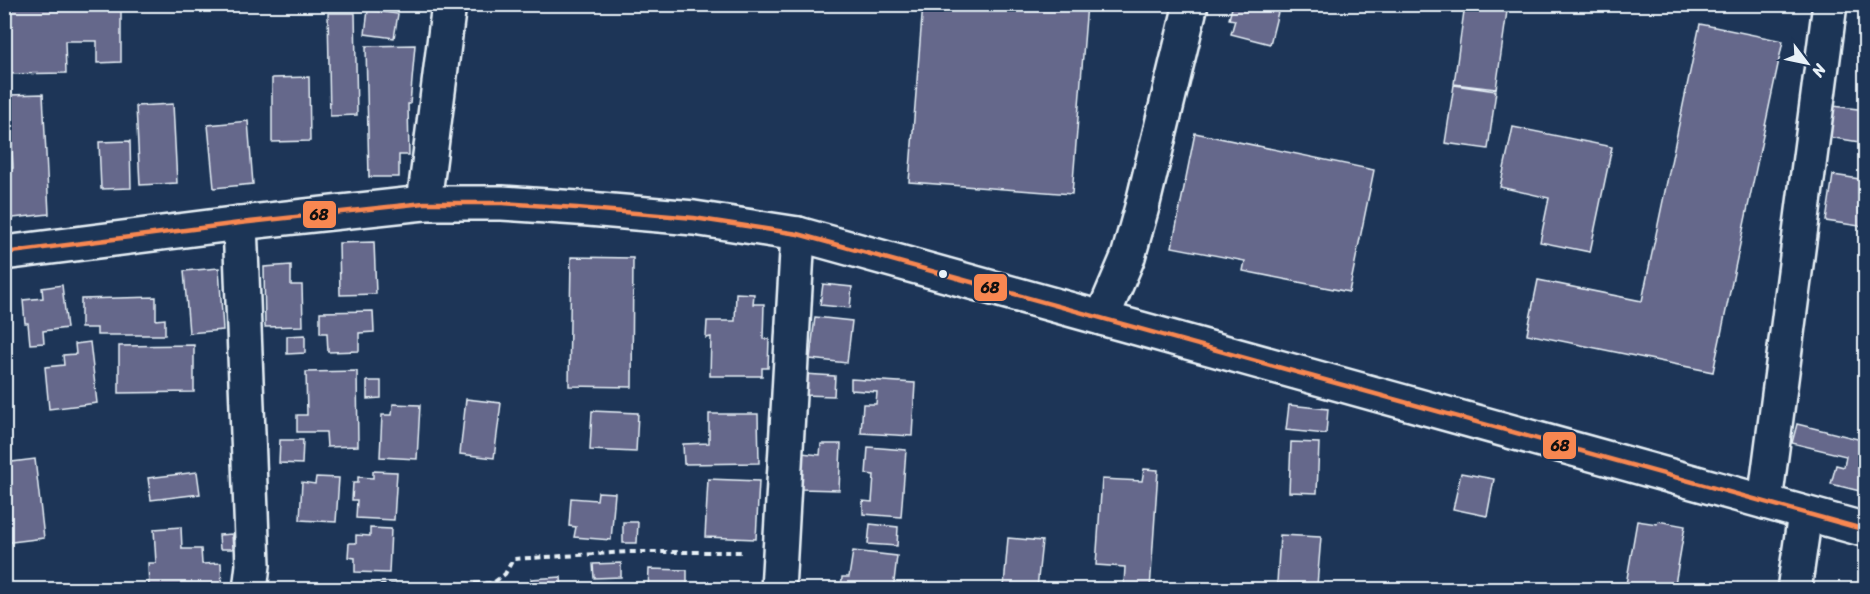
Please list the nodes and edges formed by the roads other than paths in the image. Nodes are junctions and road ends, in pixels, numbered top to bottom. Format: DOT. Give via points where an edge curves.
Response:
graph roads {
  1 [pos="449,4"];
  2 [pos="1191,4"];
  3 [pos="1830,4"];
  4 [pos="424,203"];
  5 [pos="240,222"];
  6 [pos="798,234"];
  7 [pos="4,253"];
  8 [pos="1102,318"];
  9 [pos="1765,502"];
  10 [pos="1804,514"];
  11 [pos="1866,530"];
  12 [pos="250,589"];
  13 [pos="778,590"];
  14 [pos="1794,590"];
  1 -- 4 [label="main road"];
  2 -- 8 [label="main road" via="1128,257"];
  3 -- 9 [label="main road"];
  4 -- 5 [label="main road"];
  4 -- 6 [label="main road" via="577,208 694,218"];
  5 -- 7 [label="main road"];
  5 -- 12 [label="main road" via="253,565"];
  6 -- 8 [label="main road"];
  6 -- 13 [label="main road"];
  8 -- 9 [label="main road"];
  9 -- 10 [label="main road"];
  10 -- 11 [label="main road"];
  10 -- 14 [label="main road"];
}
